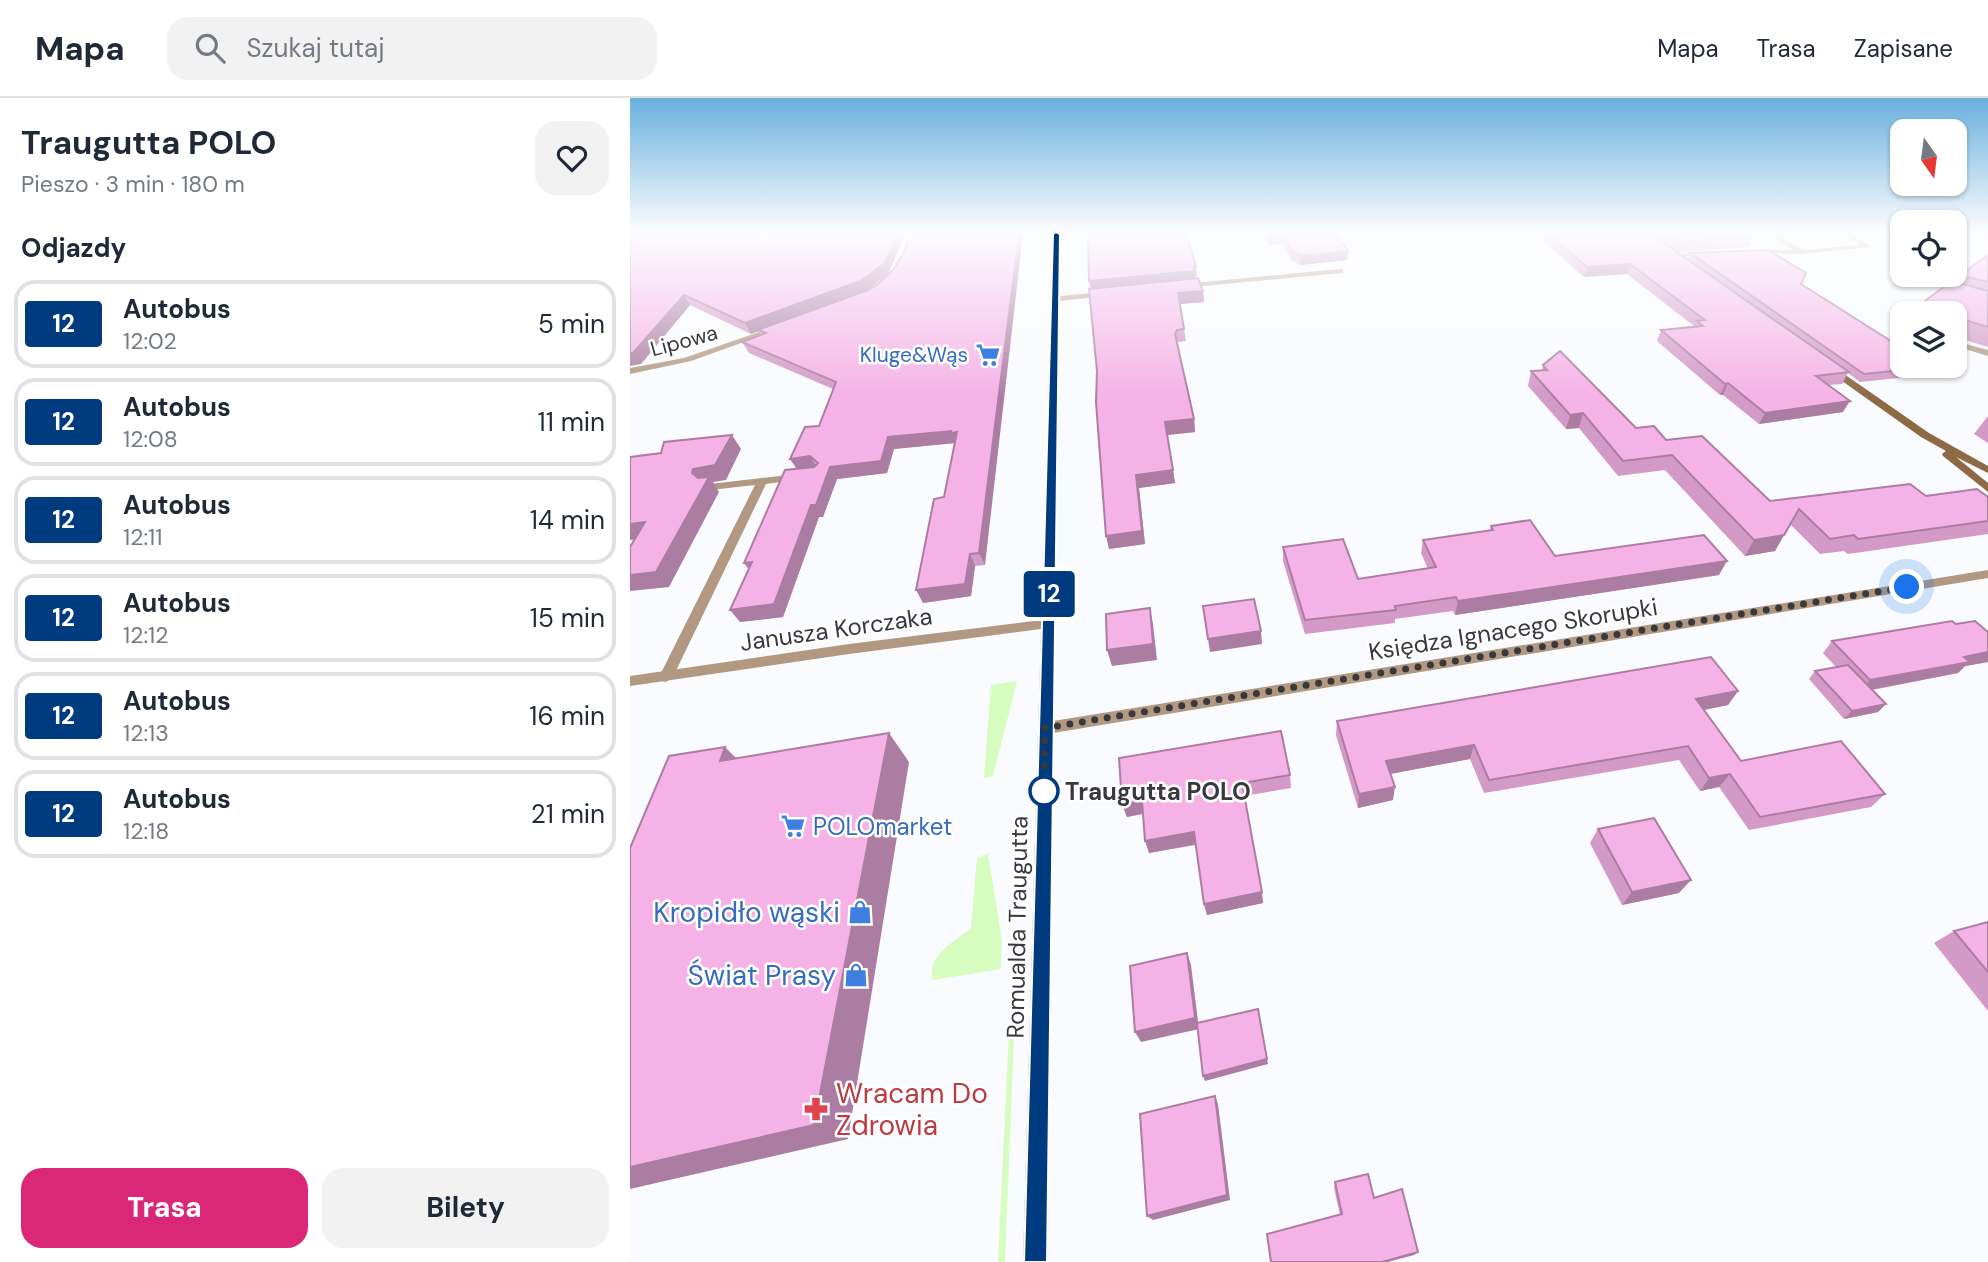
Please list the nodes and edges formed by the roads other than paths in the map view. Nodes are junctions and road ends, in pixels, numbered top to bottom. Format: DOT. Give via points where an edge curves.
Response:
graph roads {
  1 [pos="1055,288"];
  2 [pos="1112,293"];
  3 [pos="1055,299"];
  4 [pos="783,327"];
  5 [pos="1967,347"];
  6 [pos="1988,353"];
  7 [pos="1823,363"];
  8 [pos="630,371"];
  9 [pos="1925,435"];
  10 [pos="1988,470"];
  11 [pos="806,476"];
  12 [pos="762,481"];
  13 [pos="710,487"];
  14 [pos="1988,489"];
  15 [pos="1988,574"];
  16 [pos="1048,624"];
  17 [pos="666,677"];
  18 [pos="630,681"];
  19 [pos="1045,728"];
  20 [pos="1035,1262"];
  1 -- 3 [label="street, Romualda Traugutta"];
  2 -- 3 [label="street"];
  3 -- 16 [label="street, Romualda Traugutta"];
  4 -- 8 [label="street, Lipowa" via="666,367"];
  5 -- 6 [label="street"];
  7 -- 9 [label="main road"];
  9 -- 10 [label="main road"];
  9 -- 14 [label="main road"];
  11 -- 12 [label="street"];
  12 -- 13 [label="street"];
  12 -- 17 [label="street"];
  15 -- 19 [label="street, Księdza Ignacego Skorupki"];
  16 -- 17 [label="street, Janusza Korczaka"];
  16 -- 19 [label="street, Romualda Traugutta"];
  17 -- 18 [label="street, Janusza Korczaka"];
  19 -- 20 [label="street, Romualda Traugutta"];
}
